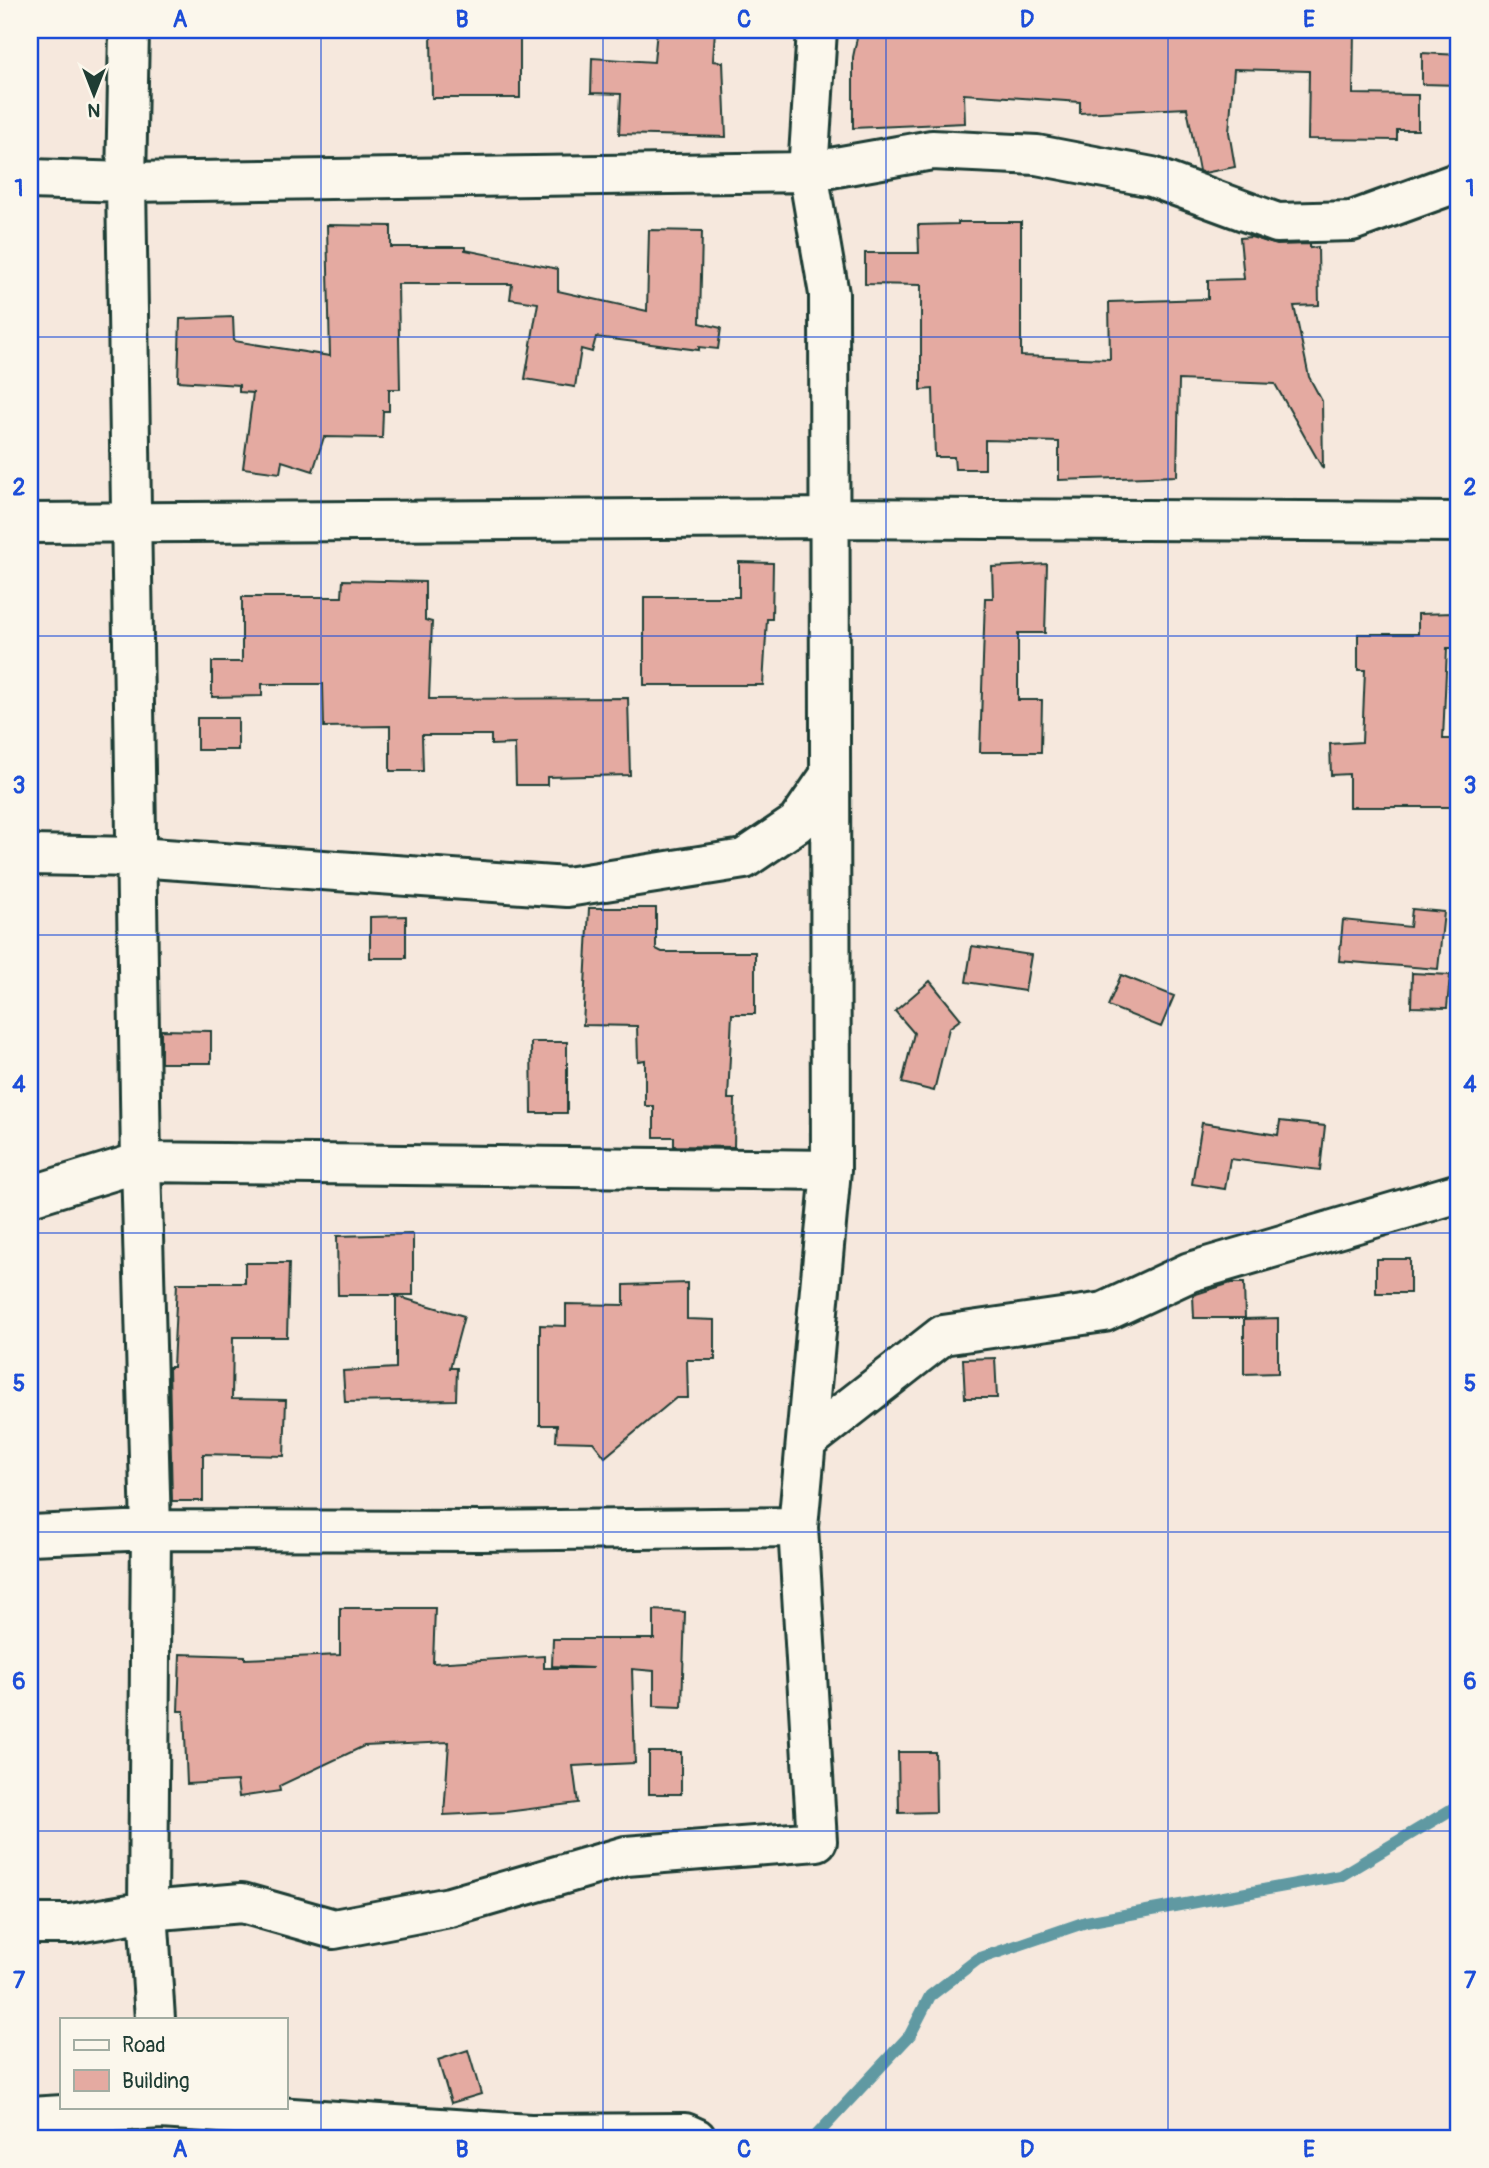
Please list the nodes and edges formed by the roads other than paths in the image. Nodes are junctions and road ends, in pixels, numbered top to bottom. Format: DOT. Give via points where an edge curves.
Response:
graph roads {
  1 [pos="129,30"];
  2 [pos="817,30"];
  3 [pos="808,172"];
  4 [pos="30,180"];
  5 [pos="126,182"];
  6 [pos="1459,183"];
  7 [pos="829,517"];
  8 [pos="1459,522"];
  9 [pos="30,523"];
  10 [pos="132,524"];
  11 [pos="830,775"];
  12 [pos="30,855"];
  13 [pos="136,857"];
  14 [pos="141,1162"];
  15 [pos="831,1170"];
  16 [pos="1459,1193"];
  17 [pos="30,1196"];
  18 [pos="806,1442"];
  19 [pos="798,1527"];
  20 [pos="151,1530"];
  21 [pos="30,1535"];
  22 [pos="148,1911"];
  23 [pos="30,1924"];
  24 [pos="155,2018"];
  25 [pos="30,2116"];
  26 [pos="161,2118"];
  27 [pos="696,2138"];
  1 -- 5 [label="street"];
  2 -- 3 [label="street"];
  3 -- 5 [label="street"];
  3 -- 6 [label="street" via="932,150 1037,155 1152,177 1277,223 1352,221"];
  3 -- 7 [label="street" via="829,294"];
  4 -- 5 [label="street"];
  5 -- 10 [label="street"];
  7 -- 8 [label="street"];
  7 -- 10 [label="street"];
  7 -- 11 [label="street"];
  9 -- 10 [label="street"];
  10 -- 13 [label="street"];
  11 -- 13 [label="street" via="797,823 744,859 567,887"];
  11 -- 15 [label="street"];
  12 -- 13 [label="street"];
  13 -- 14 [label="street"];
  14 -- 15 [label="street"];
  14 -- 17 [label="street"];
  14 -- 20 [label="street"];
  15 -- 18 [label="street"];
  16 -- 18 [label="street" via="1190,1272 1104,1312 943,1335"];
  18 -- 19 [label="street"];
  19 -- 20 [label="street"];
  19 -- 22 [label="street" via="817,1841 626,1856 450,1907 334,1928 242,1903"];
  20 -- 21 [label="street"];
  20 -- 22 [label="street"];
  22 -- 23 [label="street" via="71,1924"];
  22 -- 24 [label="street"];
  25 -- 26 [label="street"];
  26 -- 27 [label="street" via="530,2134 685,2133"];
}
